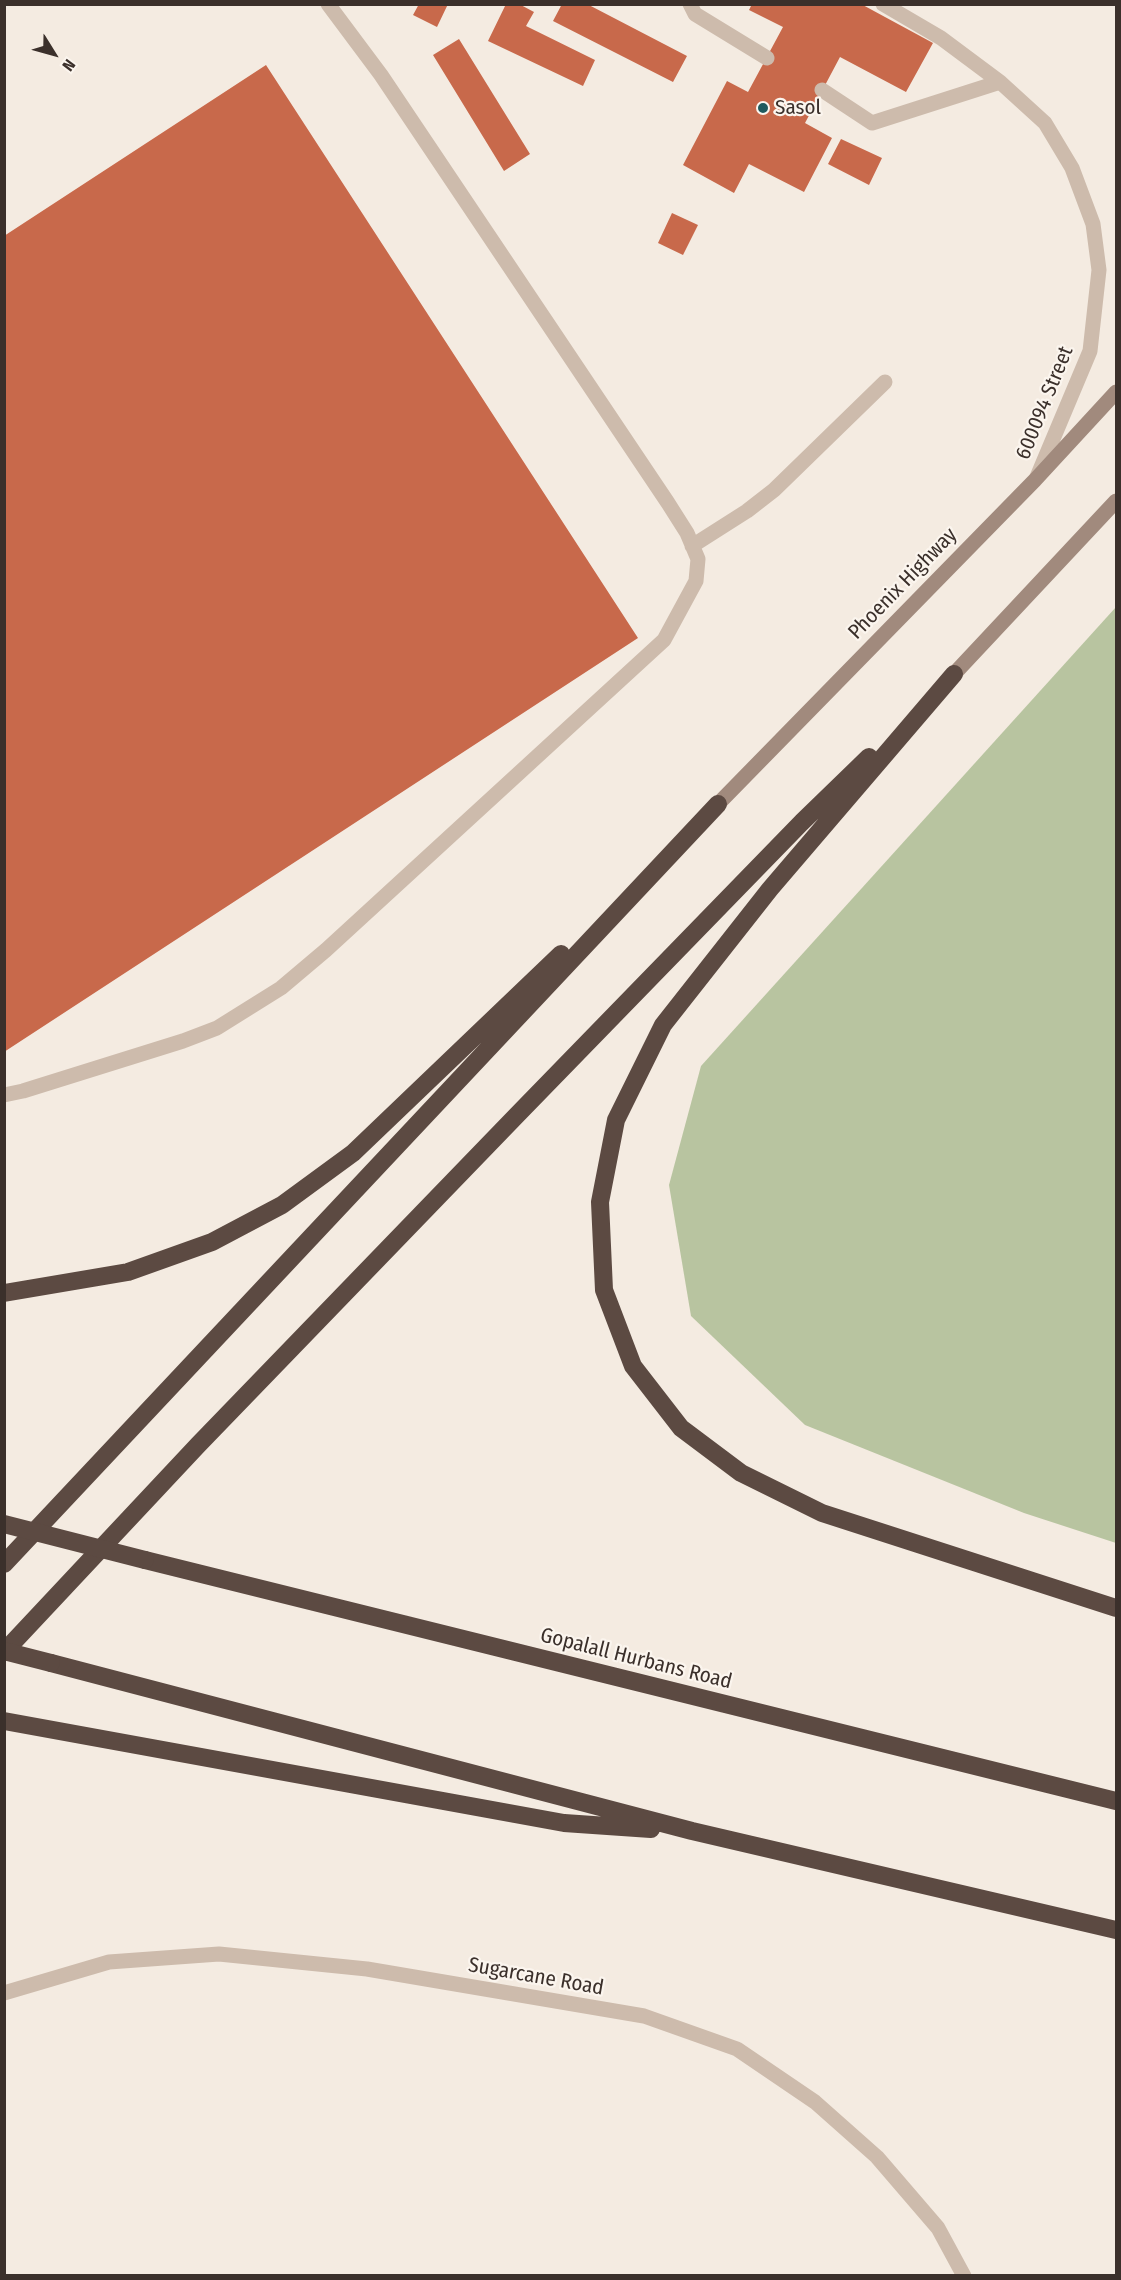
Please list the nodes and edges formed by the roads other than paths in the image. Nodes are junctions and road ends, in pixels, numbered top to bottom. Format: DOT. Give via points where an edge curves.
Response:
graph roads {
  1 [pos="328,4"];
  2 [pos="690,4"];
  3 [pos="884,4"];
  4 [pos="767,58"];
  5 [pos="1000,82"];
  6 [pos="822,90"];
  7 [pos="885,382"];
  8 [pos="1116,392"];
  9 [pos="1035,480"];
  10 [pos="1116,501"];
  11 [pos="692,546"];
  12 [pos="954,674"];
  13 [pos="718,804"];
  14 [pos="4,1095"];
  15 [pos="4,1293"];
  16 [pos="4,1524"];
  17 [pos="4,1564"];
  18 [pos="1116,1608"];
  19 [pos="4,1651"];
  20 [pos="4,1721"];
  21 [pos="1116,1801"];
  22 [pos="692,1831"];
  23 [pos="1116,1930"];
  24 [pos="4,1993"];
  25 [pos="964,2276"];
  1 -- 11 [label="street" via="381,75 668,502"];
  2 -- 4 [label="street" via="695,14"];
  3 -- 5 [label="street, 600094 Street" via="941,38"];
  5 -- 6 [label="street" via="872,123"];
  5 -- 9 [label="street, 600094 Street" via="1045,123 1072,168 1093,224 1099,270 1090,351"];
  7 -- 11 [label="street" via="774,489"];
  8 -- 9 [label="main road, Phoenix Highway"];
  9 -- 13 [label="main road, Phoenix Highway"];
  10 -- 12 [label="main road"];
  11 -- 14 [label="street" via="698,559 696,581 664,640 281,988 217,1028"];
  12 -- 18 [label="highway" via="770,889 663,1025 616,1120 600,1202 604,1290 633,1366 681,1428 741,1473 822,1513"];
  12 -- 19 [label="highway" via="802,822 499,1133"];
  13 -- 15 [label="highway" via="353,1153 282,1205 212,1242 128,1272"];
  13 -- 17 [label="highway"];
  16 -- 21 [label="highway, Gopalall Hurbans Road, bridge"];
  19 -- 22 [label="highway, bridge"];
  20 -- 22 [label="highway" via="564,1823"];
  22 -- 23 [label="highway"];
  24 -- 25 [label="street, Sugarcane Road" via="110,1962 219,1954 367,1969 644,2016 737,2049 815,2102 877,2157 938,2229"];
}
